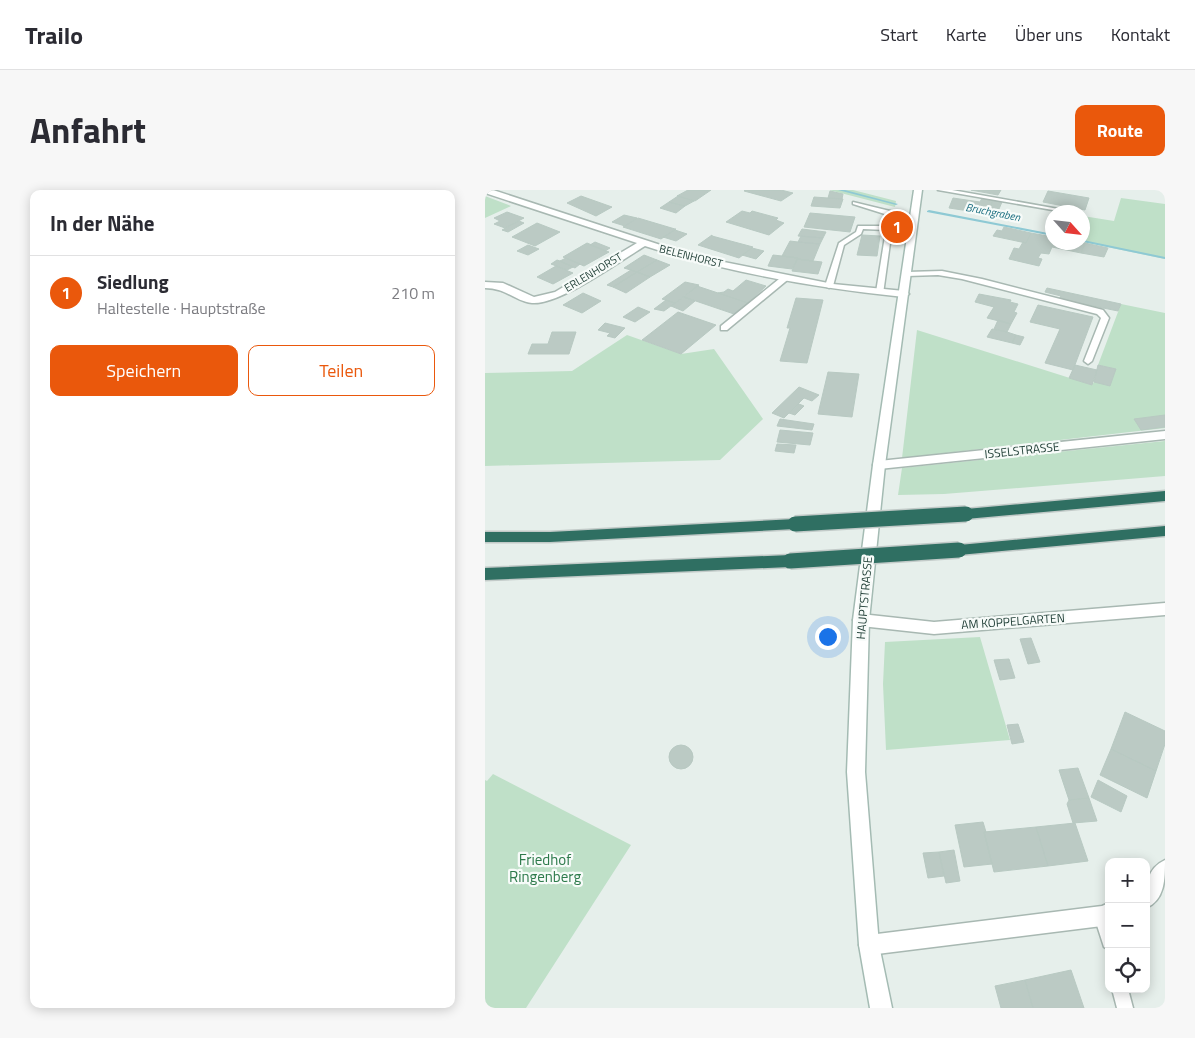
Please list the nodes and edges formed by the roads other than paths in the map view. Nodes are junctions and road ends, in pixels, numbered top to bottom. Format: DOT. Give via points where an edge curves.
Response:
graph roads {
  1 [pos="485,190"];
  2 [pos="918,190"];
  3 [pos="941,190"];
  4 [pos="855,203"];
  5 [pos="1045,207"];
  6 [pos="890,228"];
  7 [pos="643,243"];
  8 [pos="907,274"];
  9 [pos="787,277"];
  10 [pos="485,285"];
  11 [pos="829,286"];
  12 [pos="880,292"];
  13 [pos="904,294"];
  14 [pos="724,328"];
  15 [pos="1087,361"];
  16 [pos="1165,435"];
  17 [pos="879,465"];
  18 [pos="1165,496"];
  19 [pos="1165,531"];
  20 [pos="485,537"];
  21 [pos="485,574"];
  22 [pos="1165,609"];
  23 [pos="861,620"];
  24 [pos="1165,870"];
  25 [pos="1150,892"];
  26 [pos="1105,914"];
  27 [pos="869,945"];
  28 [pos="1121,993"];
  29 [pos="881,1008"];
  30 [pos="1125,1008"];
  1 -- 7 [label="street, BELENHORST"];
  2 -- 8 [label="street, HAUPTSTRASSE"];
  3 -- 5 [label="lane"];
  4 -- 6 [label="lane" via="891,214"];
  6 -- 11 [label="lane" via="861,226 859,233 841,244"];
  6 -- 12 [label="lane"];
  7 -- 9 [label="street, BELENHORST" via="692,258"];
  7 -- 10 [label="street, ERLENHORST" via="558,294 533,300 499,285"];
  8 -- 13 [label="street, HAUPTSTRASSE"];
  8 -- 15 [label="lane" via="940,273 1025,291 1053,302 1100,312 1105,318"];
  9 -- 11 [label="street, BELENHORST"];
  9 -- 14 [label="lane"];
  11 -- 12 [label="street, BELENHORST"];
  12 -- 13 [label="street, BELENHORST"];
  13 -- 17 [label="street, HAUPTSTRASSE"];
  16 -- 17 [label="street, ISSELSTRASSE"];
  17 -- 23 [label="street, HAUPTSTRASSE"];
  18 -- 20 [label="highway, bridge" via="966,514 551,537"];
  19 -- 21 [label="highway, bridge" via="959,550 790,561"];
  22 -- 23 [label="street, AM KOPPELGARTEN" via="933,628"];
  23 -- 27 [label="street, HAUPTSTRASSE" via="856,772"];
  24 -- 25 [label="street"];
  26 -- 27 [label="street"];
  27 -- 29 [label="street, HAUPTSTRASSE"];
  28 -- 30 [label="lane"];
}
